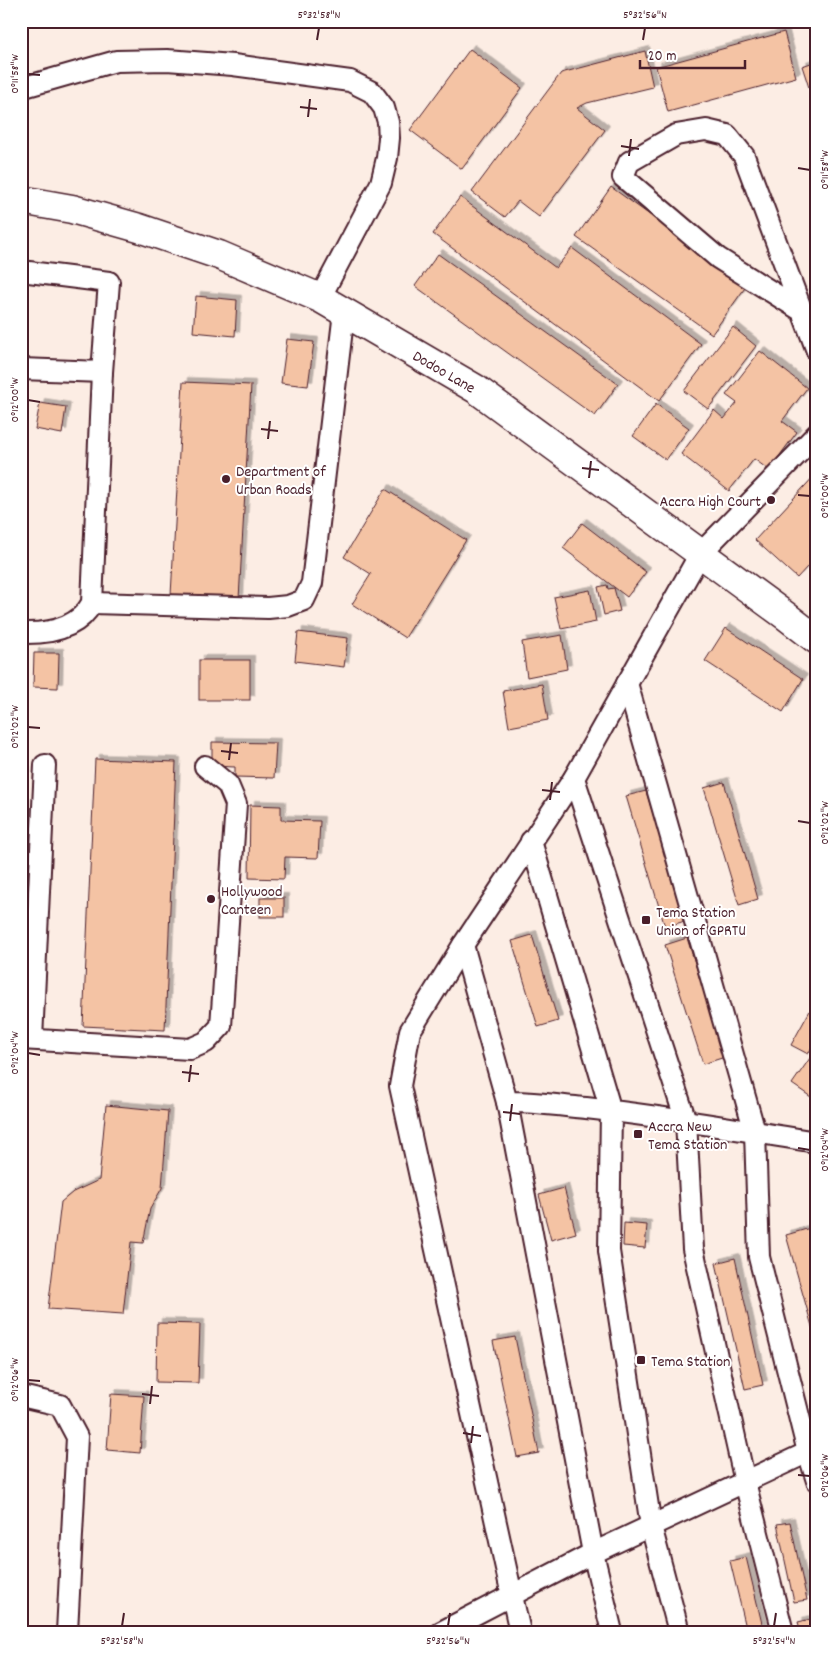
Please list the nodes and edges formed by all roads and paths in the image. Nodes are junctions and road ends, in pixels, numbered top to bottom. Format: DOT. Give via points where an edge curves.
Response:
graph roads {
  1 [pos="21,88"];
  2 [pos="21,200"];
  3 [pos="21,271"];
  4 [pos="320,298"];
  5 [pos="802,311"];
  6 [pos="344,312"];
  7 [pos="817,351"];
  8 [pos="21,369"];
  9 [pos="102,372"];
  10 [pos="817,434"];
  11 [pos="700,554"];
  12 [pos="92,603"];
  13 [pos="21,634"];
  14 [pos="817,640"];
  15 [pos="627,683"];
  16 [pos="45,765"];
  17 [pos="205,766"];
  18 [pos="574,778"];
  19 [pos="531,841"];
  20 [pos="463,945"];
  21 [pos="27,1039"];
  22 [pos="507,1102"];
  23 [pos="611,1111"];
  24 [pos="686,1121"];
  25 [pos="755,1132"];
  26 [pos="817,1142"];
  27 [pos="21,1396"];
  28 [pos="812,1450"];
  29 [pos="817,1481"];
  30 [pos="745,1482"];
  31 [pos="651,1526"];
  32 [pos="593,1553"];
  33 [pos="511,1594"];
  34 [pos="67,1632"];
  35 [pos="441,1632"];
  36 [pos="520,1632"];
  37 [pos="612,1632"];
  38 [pos="679,1632"];
  39 [pos="783,1632"];
  1 -- 4 [label="lane" via="116,61 167,60 233,65 350,81 372,92 384,108 388,122 389,138 381,182"];
  2 -- 4 [label="street, Dodoo Lane" via="72,209 139,228 219,255"];
  3 -- 9 [label="lane" via="109,282"];
  4 -- 6 [label="street, Dodoo Lane"];
  5 -- 5 [label="lane" via="718,258 646,198 623,177 629,162 676,135 706,130 727,134 744,156"];
  5 -- 7 [label="lane"];
  6 -- 11 [label="street, Dodoo Lane" via="476,389"];
  6 -- 12 [label="lane" via="312,583 304,600 268,608"];
  8 -- 9 [label="lane"];
  9 -- 12 [label="lane"];
  10 -- 11 [label="lane"];
  11 -- 14 [label="street, Dodoo Lane"];
  11 -- 15 [label="lane"];
  12 -- 13 [label="lane" via="76,622 58,629"];
  15 -- 18 [label="lane"];
  15 -- 25 [label="lane"];
  16 -- 21 [label="lane"];
  17 -- 21 [label="lane" via="228,785 236,804 221,1026 206,1042 190,1049"];
  18 -- 19 [label="lane"];
  18 -- 24 [label="lane"];
  19 -- 20 [label="lane"];
  19 -- 23 [label="lane"];
  20 -- 22 [label="lane"];
  20 -- 33 [label="lane" via="410,1031 400,1086"];
  22 -- 23 [label="lane" via="530,1101"];
  22 -- 32 [label="lane"];
  23 -- 24 [label="lane"];
  23 -- 31 [label="lane" via="609,1250"];
  24 -- 25 [label="lane"];
  24 -- 30 [label="lane" via="693,1249"];
  25 -- 26 [label="lane"];
  25 -- 28 [label="lane" via="759,1257"];
  27 -- 34 [label="lane" via="60,1405 77,1437"];
  28 -- 29 [label="lane"];
  28 -- 30 [label="lane"];
  30 -- 31 [label="lane"];
  30 -- 39 [label="lane"];
  31 -- 32 [label="lane"];
  31 -- 38 [label="lane"];
  32 -- 33 [label="lane"];
  32 -- 37 [label="lane"];
  33 -- 35 [label="lane"];
  33 -- 36 [label="lane"];
}
